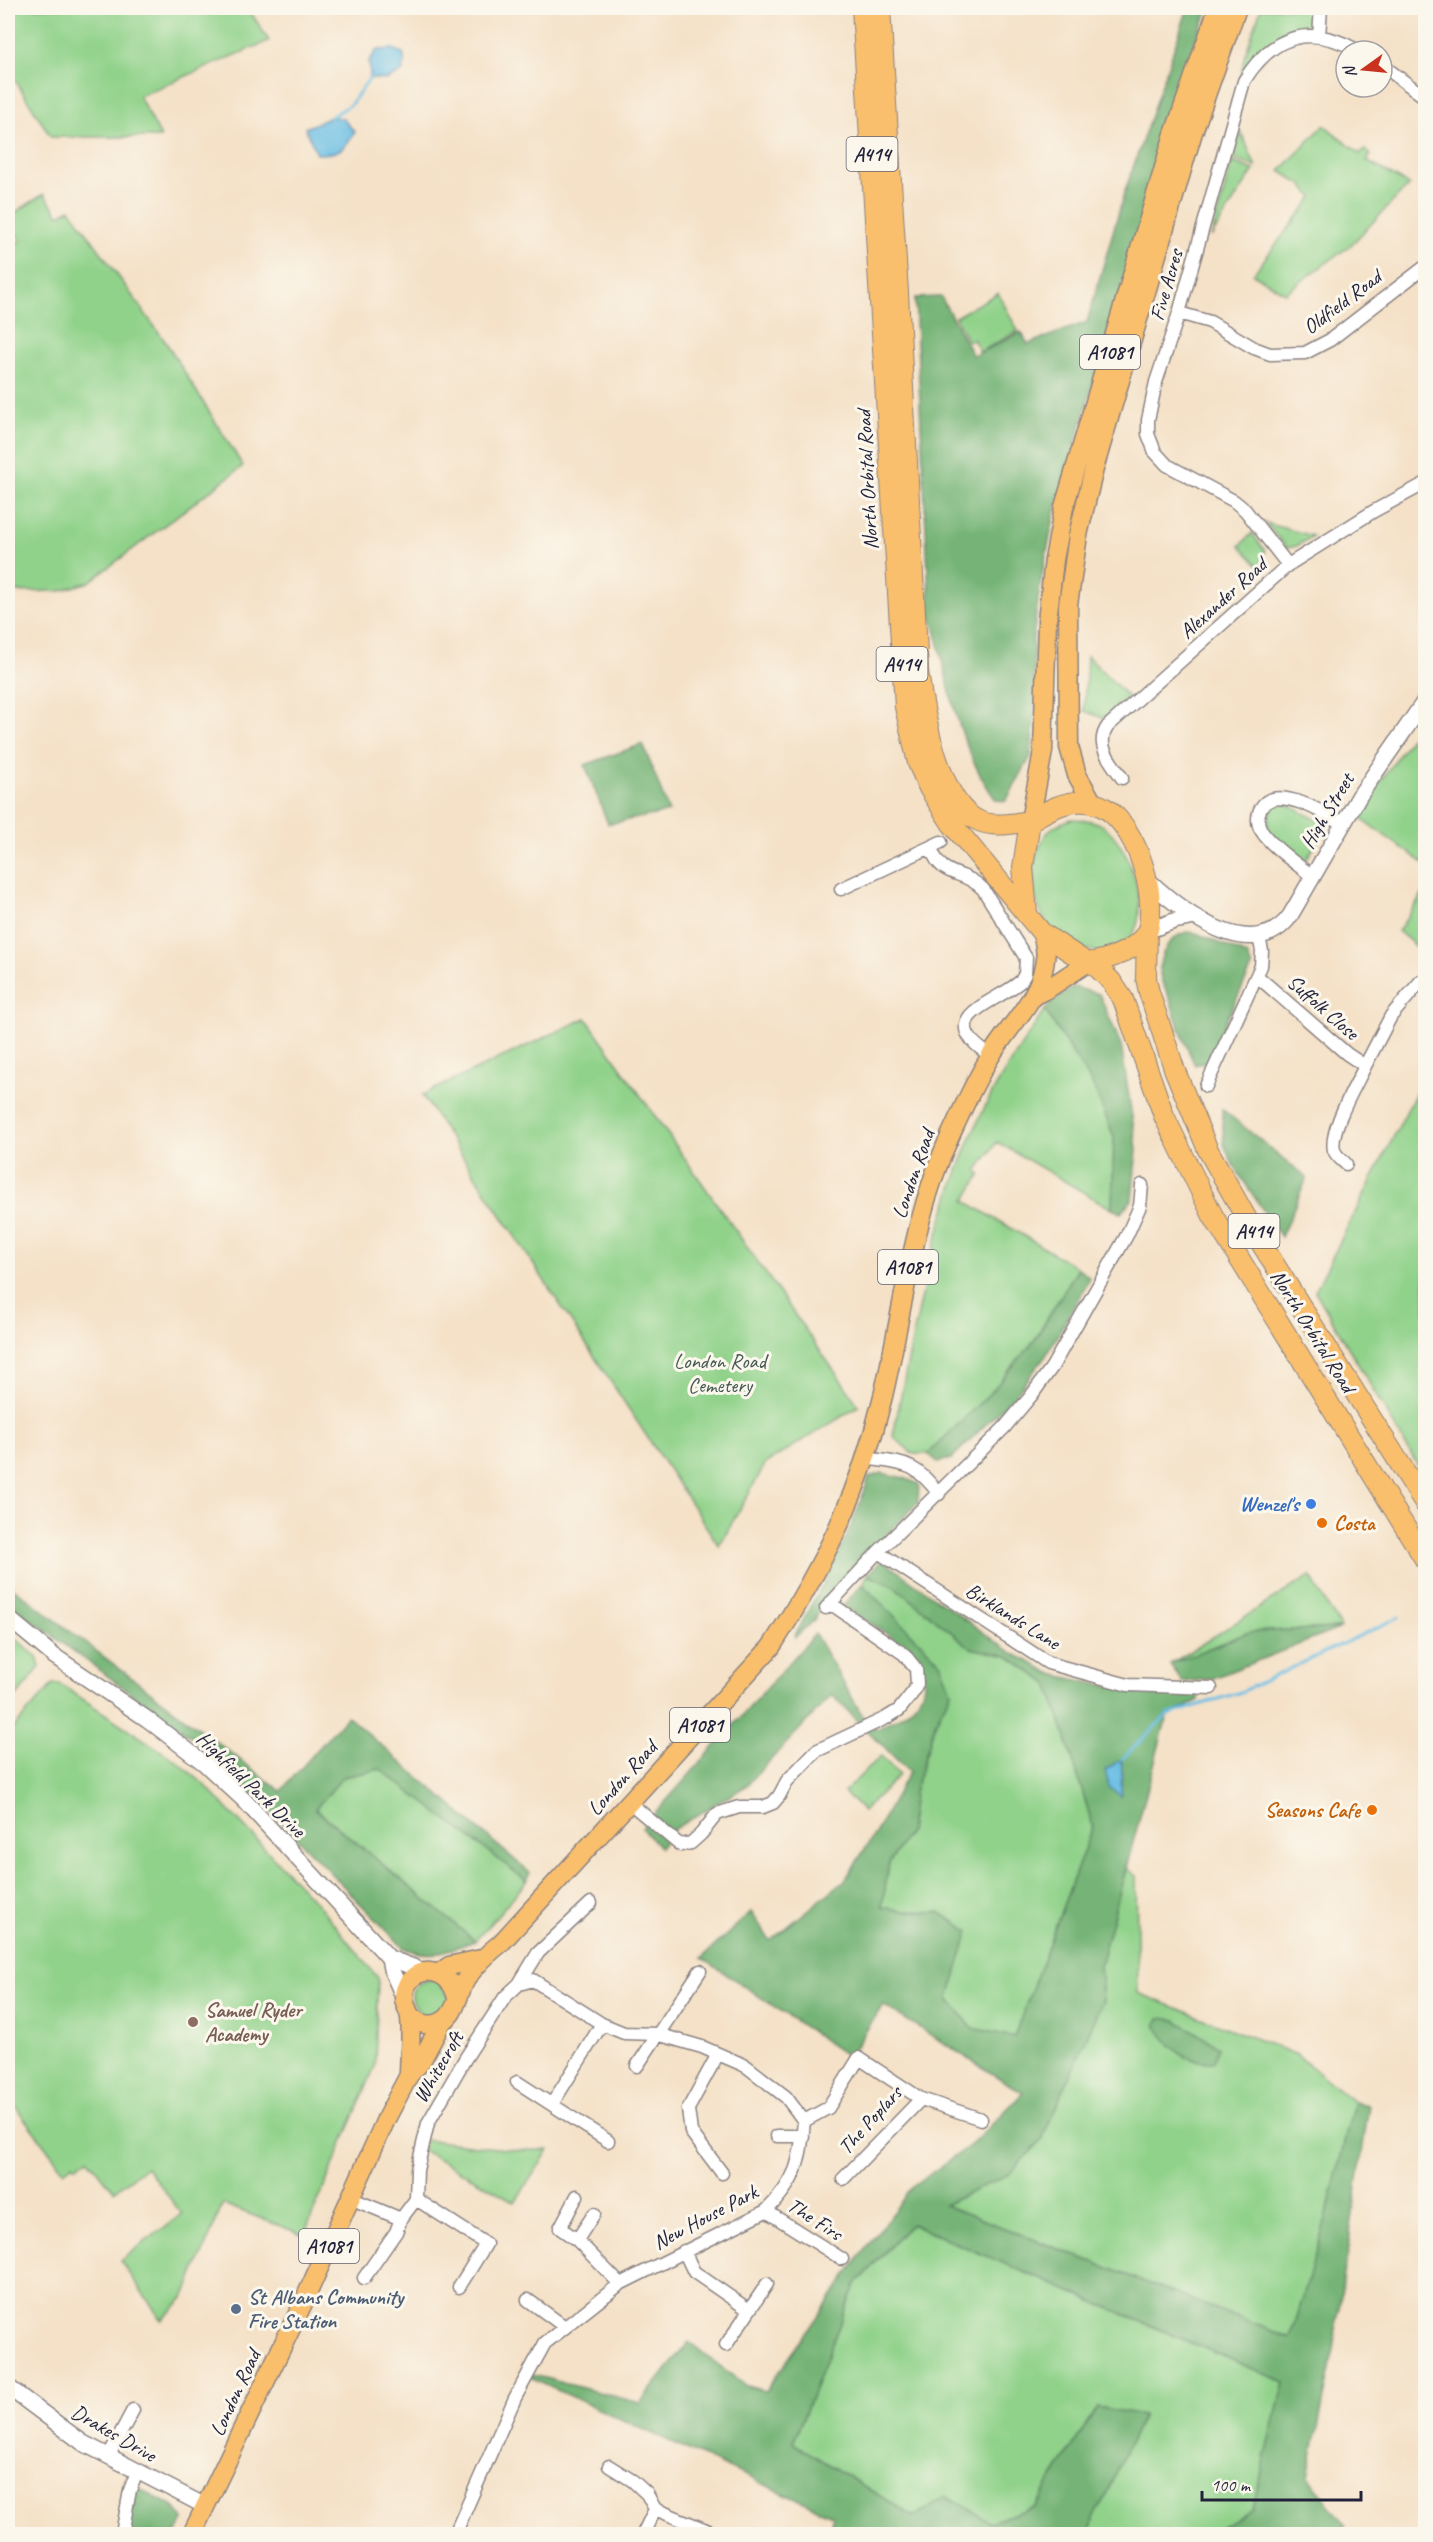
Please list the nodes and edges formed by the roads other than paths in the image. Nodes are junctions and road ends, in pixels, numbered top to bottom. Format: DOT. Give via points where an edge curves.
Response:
graph roads {
  1 [pos="862,8"];
  2 [pos="880,8"];
  3 [pos="1218,8"];
  4 [pos="1237,8"];
  5 [pos="1321,8"];
  6 [pos="1319,36"];
  7 [pos="1334,39"];
  8 [pos="1394,74"];
  9 [pos="1425,98"];
  10 [pos="1425,266"];
  11 [pos="1179,313"];
  12 [pos="1425,483"];
  13 [pos="1288,565"];
  14 [pos="1425,699"];
  15 [pos="1122,777"];
  16 [pos="1093,803"];
  17 [pos="1030,821"];
  18 [pos="1343,824"];
  19 [pos="1312,876"];
  20 [pos="1148,880"];
  21 [pos="841,889"];
  22 [pos="1027,913"];
  23 [pos="1195,917"];
  24 [pos="1147,931"];
  25 [pos="1042,933"];
  26 [pos="1259,937"];
  27 [pos="1089,963"];
  28 [pos="1257,976"];
  29 [pos="1421,981"];
  30 [pos="1035,995"];
  31 [pos="991,1056"];
  32 [pos="1365,1066"];
  33 [pos="1206,1086"];
  34 [pos="1346,1164"];
  35 [pos="1142,1185"];
  36 [pos="865,1458"];
  37 [pos="939,1494"];
  38 [pos="1425,1505"];
  39 [pos="879,1552"];
  40 [pos="1425,1561"];
  41 [pos="8,1618"];
  42 [pos="1211,1688"];
  43 [pos="630,1803"];
  44 [pos="591,1903"];
  45 [pos="389,1958"];
  46 [pos="481,1959"];
  47 [pos="700,1971"];
  48 [pos="430,1973"];
  49 [pos="519,1984"];
  50 [pos="457,1999"];
  51 [pos="407,2006"];
  52 [pos="442,2022"];
  53 [pos="602,2024"];
  54 [pos="657,2034"];
  55 [pos="718,2054"];
  56 [pos="637,2066"];
  57 [pos="409,2075"];
  58 [pos="517,2082"];
  59 [pos="921,2099"];
  60 [pos="552,2104"];
  61 [pos="981,2119"];
  62 [pos="804,2121"];
  63 [pos="777,2136"];
  64 [pos="803,2136"];
  65 [pos="608,2141"];
  66 [pos="722,2173"];
  67 [pos="843,2179"];
  68 [pos="577,2196"];
  69 [pos="350,2198"];
  70 [pos="416,2199"];
  71 [pos="766,2211"];
  72 [pos="594,2214"];
  73 [pos="401,2219"];
  74 [pos="578,2240"];
  75 [pos="684,2251"];
  76 [pos="842,2259"];
  77 [pos="364,2278"];
  78 [pos="620,2284"];
  79 [pos="767,2284"];
  80 [pos="459,2287"];
  81 [pos="528,2300"];
  82 [pos="748,2310"];
  83 [pos="565,2327"];
  84 [pos="726,2345"];
  85 [pos="8,2387"];
  86 [pos="133,2410"];
  87 [pos="108,2457"];
  88 [pos="609,2466"];
  89 [pos="137,2472"];
  90 [pos="205,2506"];
  91 [pos="655,2509"];
  92 [pos="699,2531"];
  93 [pos="122,2535"];
  94 [pos="192,2535"];
  95 [pos="455,2535"];
  96 [pos="643,2535"];
  97 [pos="716,2535"];
  1 -- 22 [label="highway, North Orbital Road / A414" via="905,707 918,763 939,805"];
  2 -- 17 [label="highway, North Orbital Road / A414" via="922,701 942,769 970,816 988,824"];
  3 -- 17 [label="main road, A1081" via="1173,137 1064,507 1047,621 1042,751"];
  4 -- 16 [label="main road, A1081" via="1193,132 1078,535 1068,605 1069,747 1077,775"];
  5 -- 6 [label="street"];
  6 -- 7 [label="street, Five Acres"];
  6 -- 11 [label="street, Five Acres" via="1297,38 1270,49 1245,81"];
  8 -- 9 [label="street"];
  10 -- 11 [label="street, Oldfield Road" via="1330,340 1305,353 1270,354 1210,322"];
  11 -- 13 [label="street, Five Acres" via="1148,420 1155,452 1167,465 1245,510"];
  12 -- 13 [label="street, Alexander Road"];
  13 -- 15 [label="street, Alexander Road" via="1108,726 1101,738 1103,748"];
  14 -- 18 [label="street, High Street"];
  16 -- 17 [label="highway" via="1057,806"];
  16 -- 20 [label="highway" via="1122,825 1138,850"];
  17 -- 22 [label="highway" via="1023,867"];
  18 -- 19 [label="street, High Street"];
  18 -- 19 [label="street" via="1287,798 1272,798 1262,806 1258,819 1262,833"];
  19 -- 26 [label="street, High Street" via="1281,927"];
  20 -- 23 [label="street"];
  20 -- 24 [label="highway"];
  21 -- 31 [label="street" via="936,845 939,865 983,890 1026,958 1022,981 974,1010 966,1020 971,1042"];
  22 -- 25 [label="highway"];
  23 -- 24 [label="street"];
  23 -- 26 [label="street" via="1236,936"];
  24 -- 27 [label="highway" via="1119,954"];
  24 -- 38 [label="highway, North Orbital Road / A414" via="1149,992 1175,1071 1209,1150 1254,1232"];
  25 -- 27 [label="highway"];
  25 -- 30 [label="main road, London Road / A1081" via="1046,957"];
  26 -- 28 [label="street" via="1263,958"];
  27 -- 30 [label="main road, London Road / A1081"];
  27 -- 40 [label="highway, North Orbital Road / A414" via="1112,981 1123,999 1164,1116 1213,1216"];
  28 -- 32 [label="street, Suffolk Close"];
  28 -- 33 [label="street"];
  29 -- 32 [label="street, Suffolk Close" via="1391,1016"];
  30 -- 31 [label="main road, London Road / A1081"];
  31 -- 36 [label="main road, London Road / A1081" via="946,1145 921,1217 883,1394"];
  32 -- 34 [label="street, Suffolk Close" via="1335,1135 1335,1153"];
  35 -- 37 [label="street" via="1140,1206 1127,1234 1052,1367 1031,1396"];
  36 -- 37 [label="street" via="914,1468"];
  36 -- 43 [label="main road, London Road / A1081" via="840,1525 807,1591 771,1647"];
  37 -- 39 [label="street"];
  39 -- 42 [label="street, Birklands Lane" via="1048,1663 1128,1685"];
  39 -- 43 [label="street" via="828,1605 904,1654 916,1669 917,1684 899,1710 816,1751 787,1781 773,1803 764,1808 739,1807 717,1814 691,1843 680,1845"];
  41 -- 45 [label="street, Highfield Park Drive" via="54,1656 204,1763 244,1800"];
  43 -- 46 [label="main road, London Road / A1081" via="501,1943"];
  44 -- 49 [label="street" via="537,1953"];
  45 -- 48 [label="street, Highfield Park Drive"];
  45 -- 51 [label="street, Highfield Park Drive"];
  46 -- 48 [label="main road, London Road / A1081"];
  46 -- 50 [label="main road, London Road / A1081"];
  47 -- 54 [label="street"];
  48 -- 50 [label="main road" via="452,1983"];
  48 -- 51 [label="main road" via="408,1984"];
  49 -- 53 [label="street" via="533,1980"];
  49 -- 70 [label="street, Whitecroft" via="505,1997 428,2123 417,2170"];
  50 -- 52 [label="main road, London Road / A1081" via="455,2008"];
  51 -- 52 [label="main road" via="421,2023"];
  51 -- 57 [label="main road, London Road / A1081"];
  52 -- 57 [label="main road, London Road / A1081"];
  53 -- 54 [label="street" via="624,2033"];
  53 -- 60 [label="street"];
  54 -- 55 [label="street"];
  54 -- 56 [label="street"];
  55 -- 62 [label="street" via="746,2066 786,2097"];
  55 -- 66 [label="street, New House Park" via="688,2109 691,2132"];
  57 -- 69 [label="main road, London Road / A1081"];
  58 -- 60 [label="street"];
  59 -- 61 [label="street"];
  59 -- 62 [label="street, The Poplars" via="859,2058 828,2108"];
  59 -- 67 [label="street, The Poplars"];
  60 -- 65 [label="street"];
  62 -- 64 [label="street, New House Park"];
  63 -- 64 [label="street"];
  64 -- 71 [label="street, New House Park" via="799,2165 785,2192"];
  68 -- 74 [label="street" via="560,2228"];
  69 -- 73 [label="street"];
  69 -- 90 [label="main road, London Road / A1081"];
  70 -- 73 [label="street"];
  70 -- 80 [label="street" via="486,2244"];
  71 -- 75 [label="street, New House Park"];
  71 -- 76 [label="street, The Firs"];
  72 -- 74 [label="street"];
  73 -- 77 [label="street"];
  74 -- 78 [label="street"];
  75 -- 78 [label="street, New House Park"];
  75 -- 82 [label="street" via="694,2272"];
  78 -- 83 [label="street, New House Park"];
  79 -- 82 [label="street"];
  81 -- 83 [label="street"];
  82 -- 84 [label="street"];
  83 -- 95 [label="street, New House Park" via="545,2343 524,2380"];
  85 -- 87 [label="street, Drakes Drive" via="83,2444"];
  86 -- 87 [label="street"];
  87 -- 89 [label="street, Drakes Drive"];
  88 -- 91 [label="street" via="647,2494"];
  89 -- 90 [label="street, Drakes Drive"];
  89 -- 93 [label="street"];
  90 -- 94 [label="main road, London Road / A1081"];
  91 -- 92 [label="street"];
  91 -- 96 [label="street"];
  92 -- 97 [label="street"];
}
